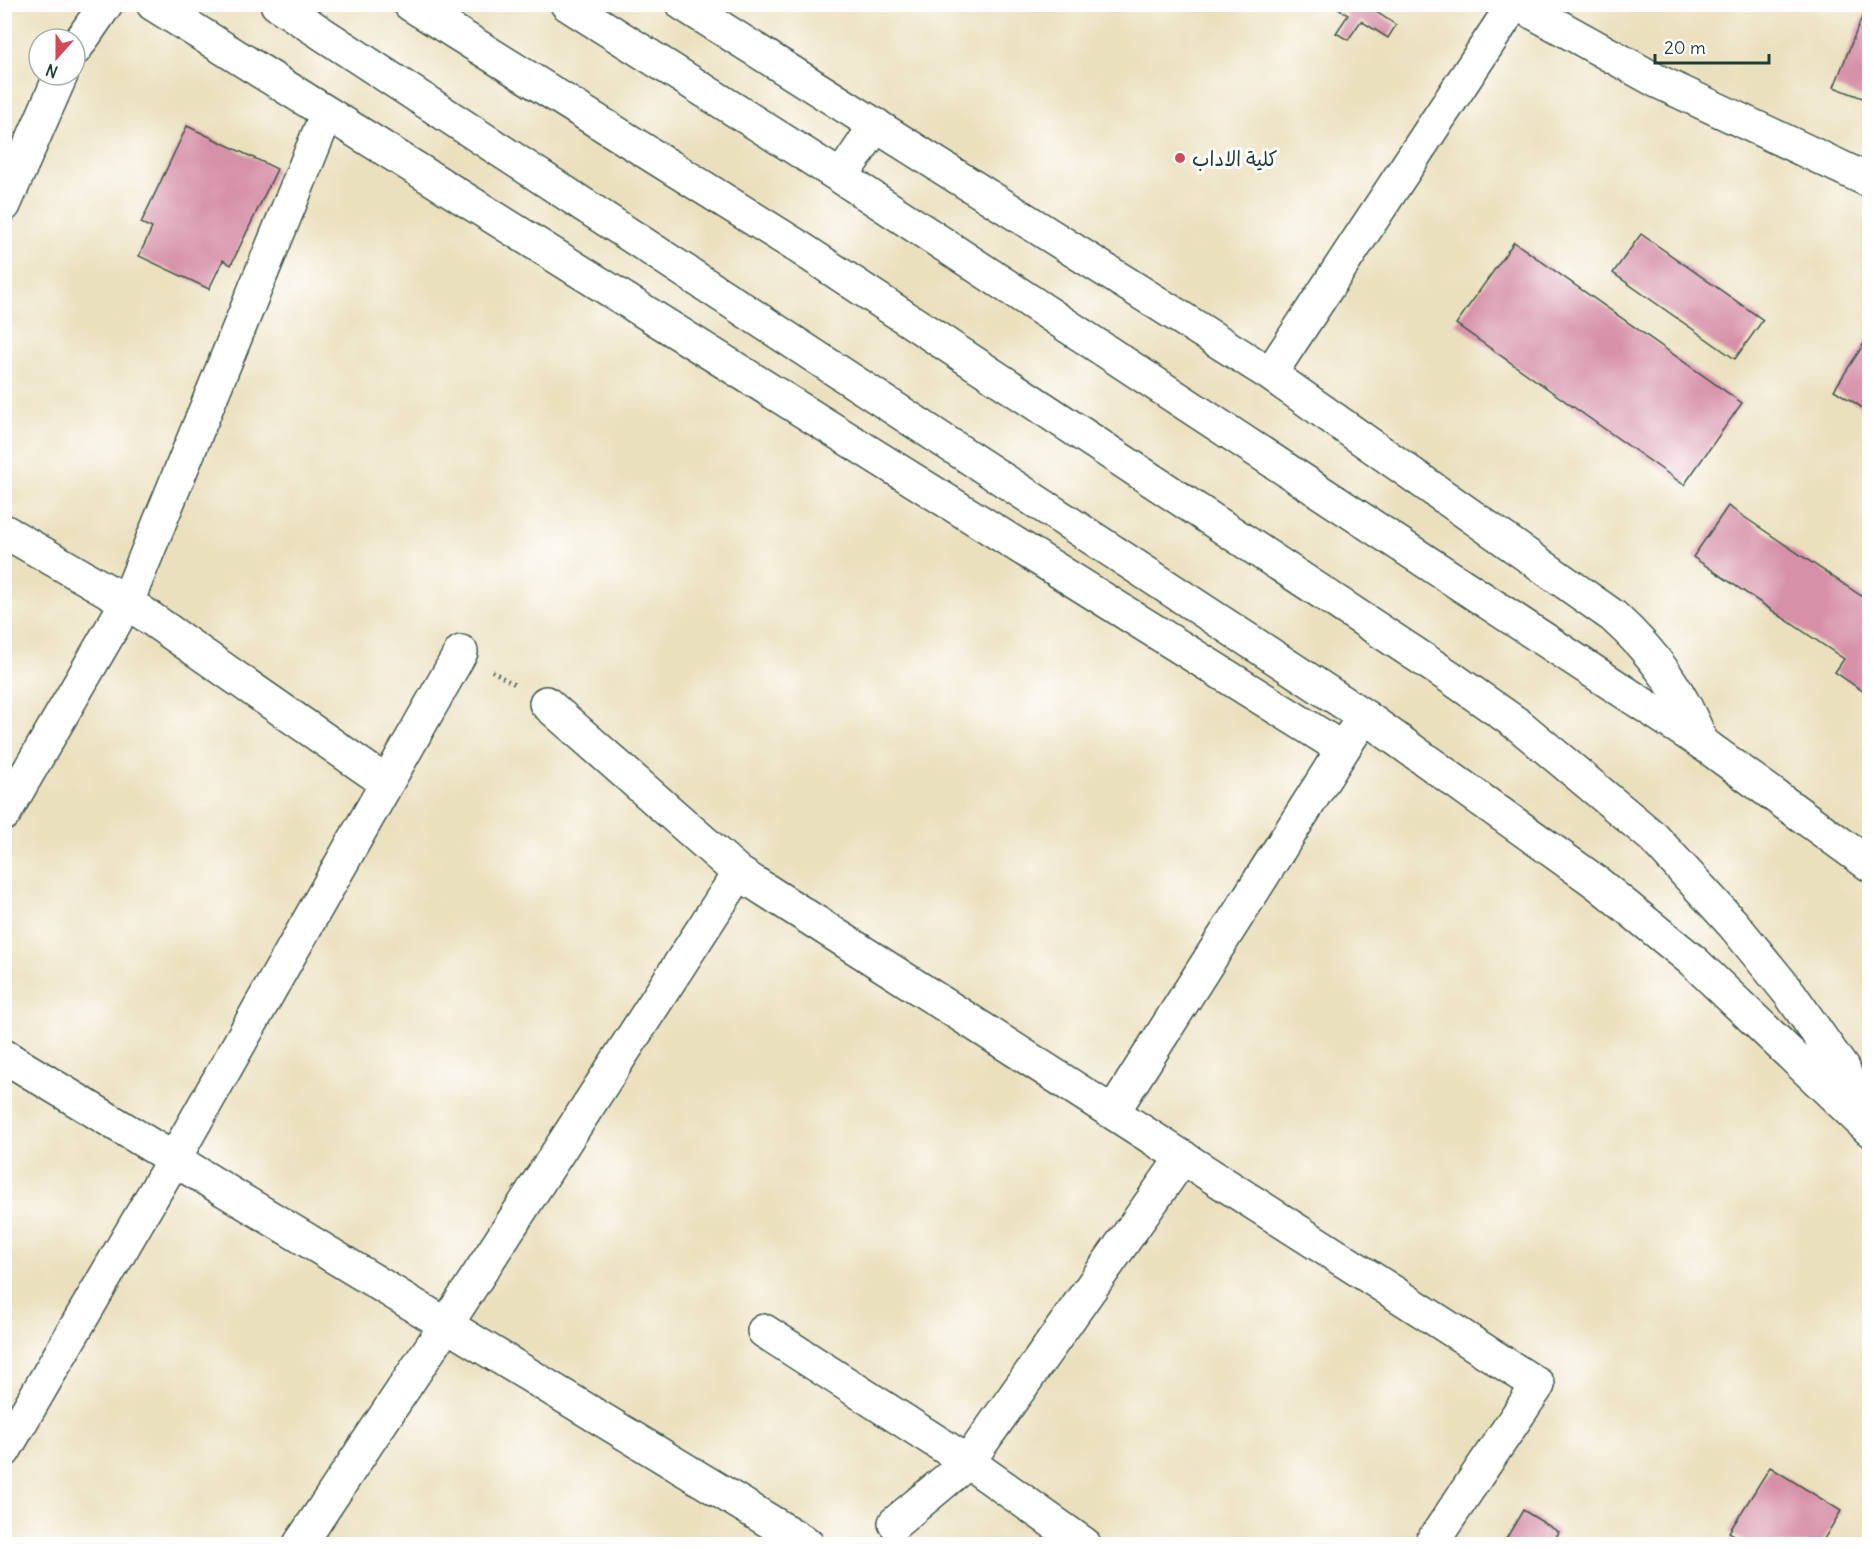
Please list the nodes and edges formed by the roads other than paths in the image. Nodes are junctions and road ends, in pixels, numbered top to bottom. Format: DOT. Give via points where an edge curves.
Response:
graph roads {
  1 [pos="106,4"];
  2 [pos="153,4"];
  3 [pos="278,4"];
  4 [pos="410,4"];
  5 [pos="567,4"];
  6 [pos="683,4"];
  7 [pos="1516,4"];
  8 [pos="87,32"];
  9 [pos="56,87"];
  10 [pos="327,113"];
  11 [pos="876,125"];
  12 [pos="841,177"];
  13 [pos="1869,181"];
  14 [pos="4,205"];
  15 [pos="1270,374"];
  16 [pos="4,531"];
  17 [pos="127,602"];
  18 [pos="461,652"];
  19 [pos="546,703"];
  20 [pos="1364,716"];
  21 [pos="1702,743"];
  22 [pos="1343,749"];
  23 [pos="387,783"];
  24 [pos="4,814"];
  25 [pos="1869,865"];
  26 [pos="740,873"];
  27 [pos="4,1056"];
  28 [pos="1113,1112"];
  29 [pos="1869,1123"];
  30 [pos="1869,1130"];
  31 [pos="1183,1158"];
  32 [pos="174,1159"];
  33 [pos="446,1325"];
  34 [pos="764,1331"];
  35 [pos="7,1440"];
  36 [pos="968,1462"];
  37 [pos="895,1522"];
  38 [pos="300,1544"];
  39 [pos="807,1545"];
  40 [pos="1084,1545"];
  41 [pos="1431,1545"];
  1 -- 8 [label="street"];
  2 -- 10 [label="street"];
  3 -- 20 [label="street"];
  4 -- 29 [label="street" via="807,252 1520,726 1653,837 1733,924 1790,993 1842,1068"];
  5 -- 12 [label="street"];
  6 -- 11 [label="street"];
  7 -- 13 [label="street" via="1658,81"];
  7 -- 15 [label="street"];
  9 -- 14 [label="street"];
  10 -- 17 [label="street"];
  10 -- 22 [label="street"];
  11 -- 12 [label="street"];
  11 -- 15 [label="street"];
  12 -- 21 [label="street"];
  15 -- 21 [label="street" via="1613,616 1658,660"];
  16 -- 17 [label="street"];
  17 -- 23 [label="street"];
  17 -- 24 [label="street"];
  18 -- 23 [label="street"];
  19 -- 26 [label="street"];
  20 -- 22 [label="street"];
  20 -- 30 [label="street" via="1596,882 1693,961"];
  21 -- 25 [label="street"];
  22 -- 28 [label="street"];
  23 -- 32 [label="street"];
  26 -- 28 [label="street"];
  26 -- 33 [label="street"];
  27 -- 32 [label="street"];
  28 -- 31 [label="street"];
  31 -- 36 [label="street"];
  31 -- 41 [label="street" via="1538,1385"];
  32 -- 33 [label="street"];
  32 -- 35 [label="street"];
  33 -- 38 [label="street"];
  33 -- 39 [label="street"];
  34 -- 36 [label="street"];
  36 -- 37 [label="street"];
  36 -- 40 [label="street"];
}
